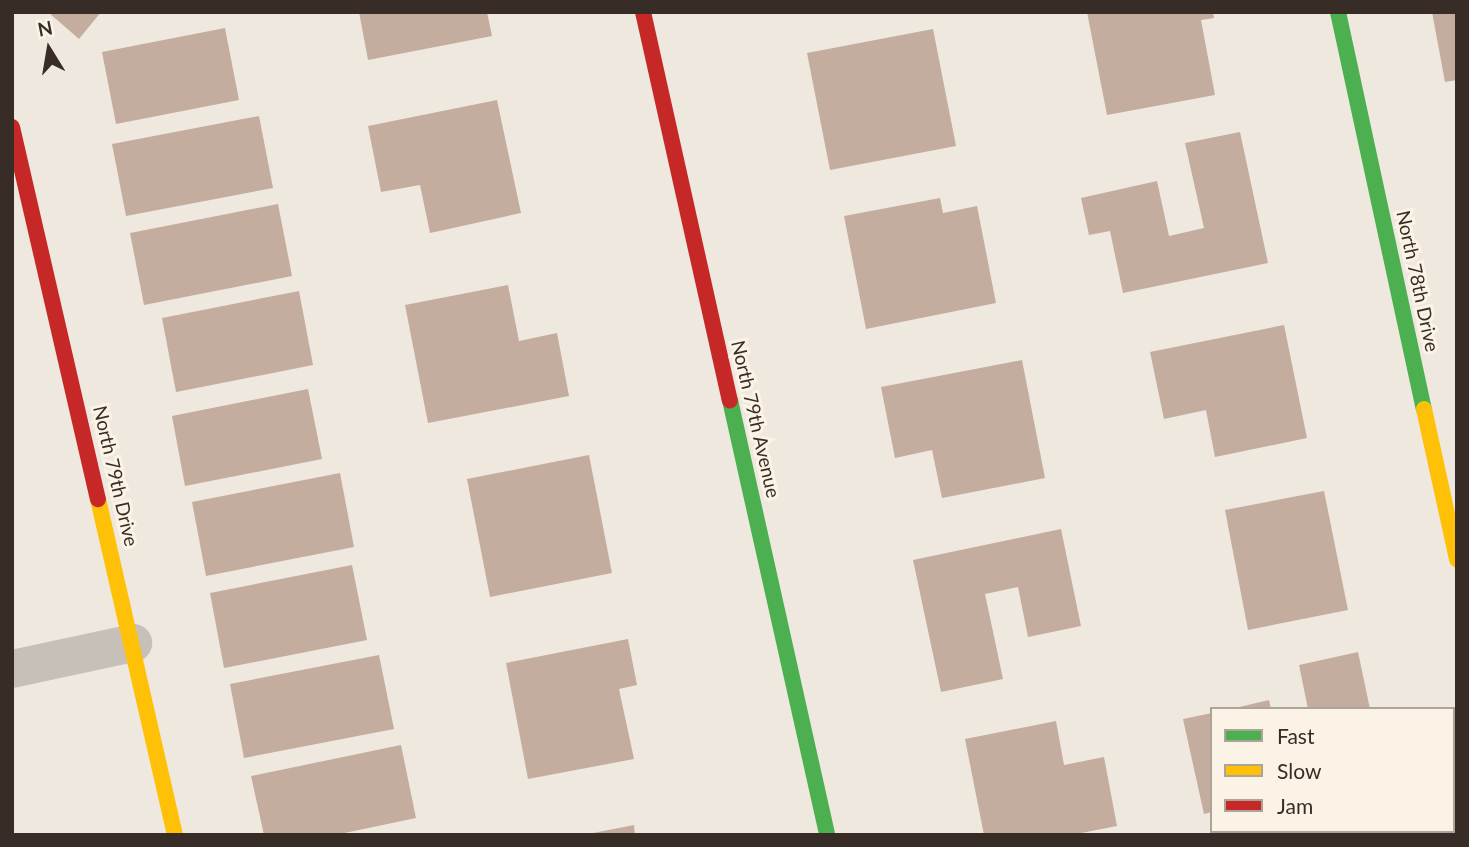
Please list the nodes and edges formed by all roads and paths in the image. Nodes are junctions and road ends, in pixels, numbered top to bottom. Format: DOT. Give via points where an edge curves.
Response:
graph roads {
  1 [pos="643,12"];
  2 [pos="1338,12"];
  3 [pos="12,127"];
  4 [pos="1447,468"];
  5 [pos="1457,559"];
  6 [pos="133,642"];
  7 [pos="12,669"];
  8 [pos="175,835"];
  9 [pos="827,835"];
  1 -- 9 [label="street, North 79th Avenue"];
  2 -- 4 [label="street, North 78th Drive"];
  3 -- 6 [label="street, North 79th Drive"];
  4 -- 5 [label="street, North 78th Drive"];
  6 -- 7 [label="street"];
  6 -- 8 [label="street, North 79th Drive"];
}
